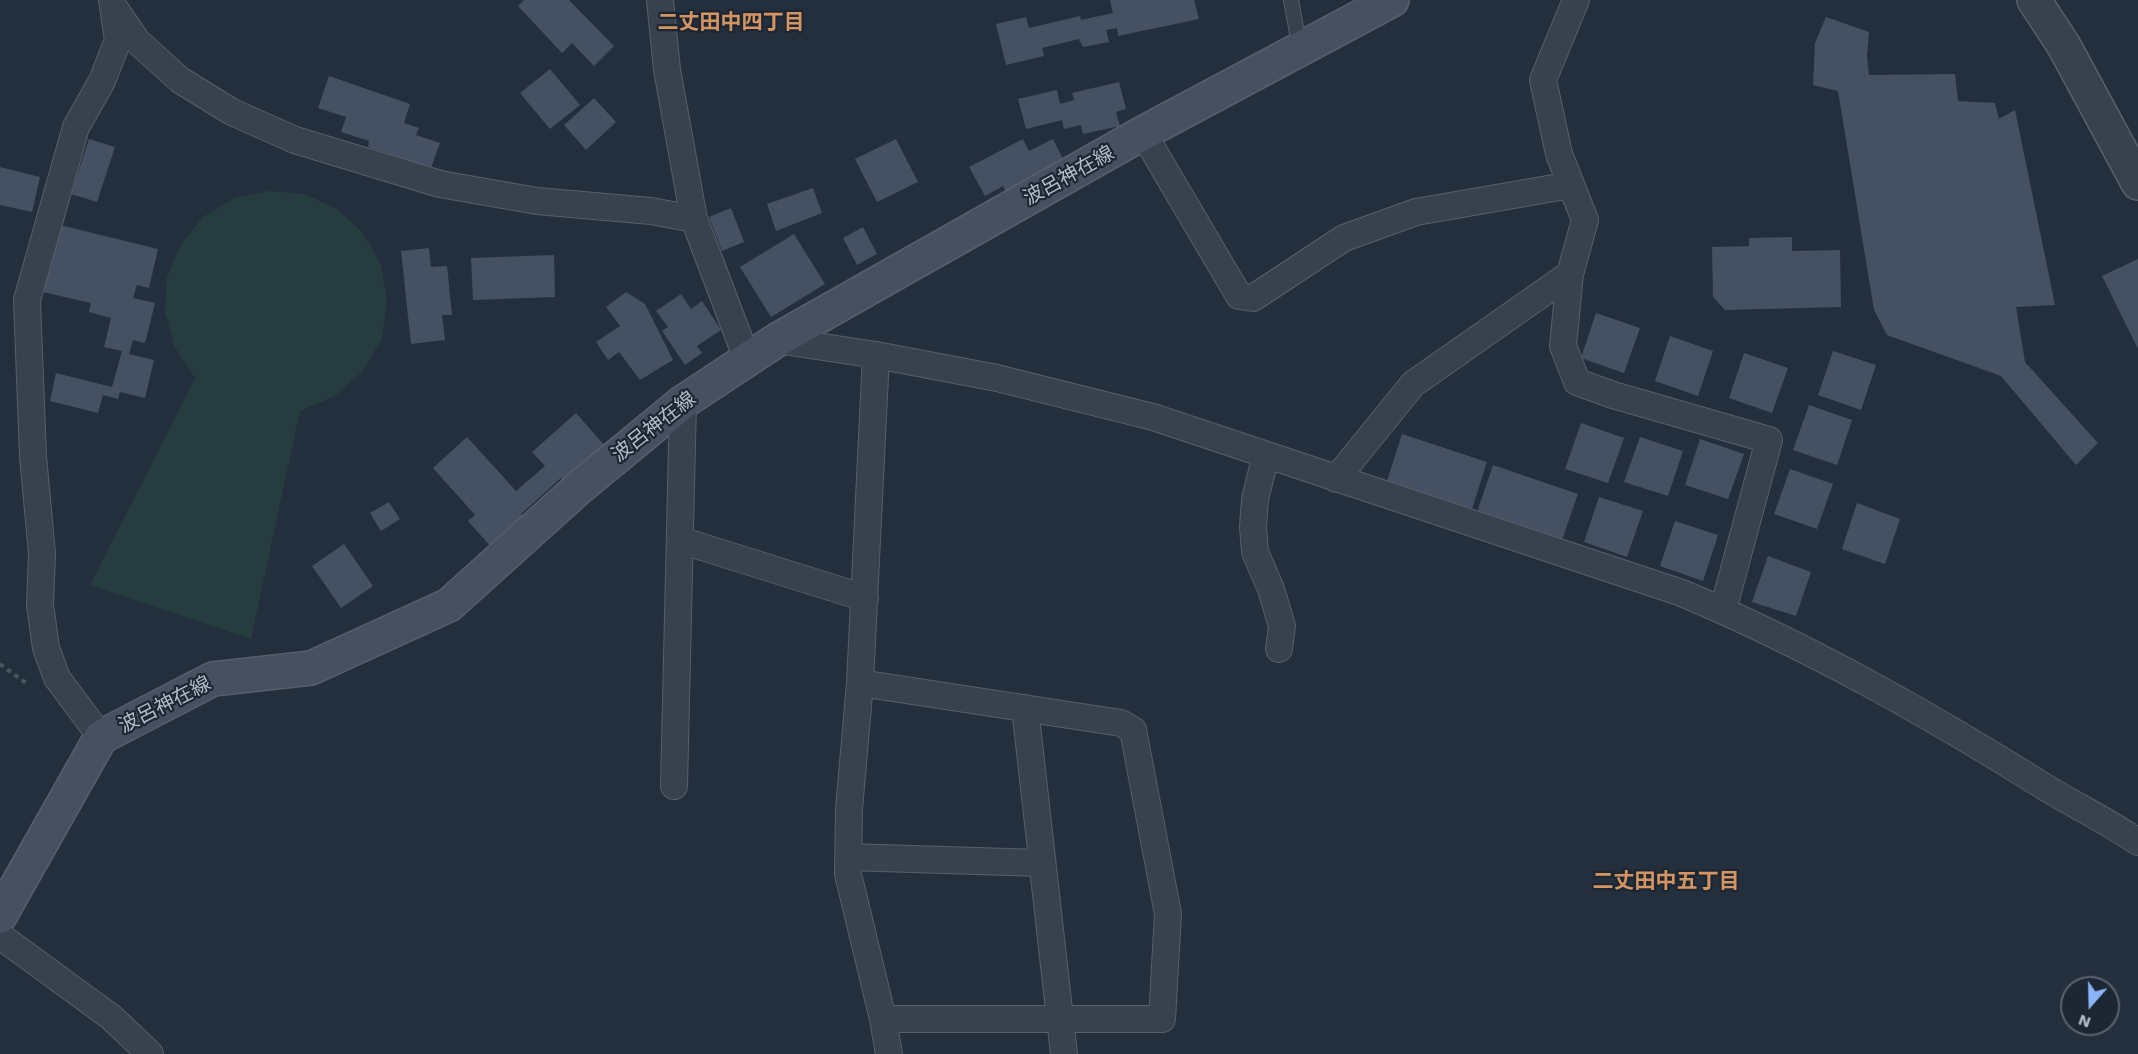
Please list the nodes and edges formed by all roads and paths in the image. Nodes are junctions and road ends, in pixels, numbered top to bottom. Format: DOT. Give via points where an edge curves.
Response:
graph roads {
  1 [pos="660,0"];
  2 [pos="1291,0"];
  3 [pos="1392,0"];
  4 [pos="1576,0"];
  5 [pos="2034,0"];
  6 [pos="113,3"];
  7 [pos="1300,49"];
  8 [pos="1143,134"];
  9 [pos="2138,183"];
  10 [pos="1571,185"];
  11 [pos="693,219"];
  12 [pos="1570,274"];
  13 [pos="777,340"];
  14 [pos="876,355"];
  15 [pos="747,359"];
  16 [pos="683,402"];
  17 [pos="1266,455"];
  18 [pos="1336,479"];
  19 [pos="680,540"];
  20 [pos="865,598"];
  21 [pos="1723,610"];
  22 [pos="1279,649"];
  23 [pos="860,683"];
  24 [pos="1025,708"];
  25 [pos="100,737"];
  26 [pos="674,786"];
  27 [pos="2138,842"];
  28 [pos="848,857"];
  29 [pos="1041,862"];
  30 [pos="0,916"];
  31 [pos="0,936"];
  32 [pos="883,1019"];
  33 [pos="1060,1020"];
  34 [pos="150,1054"];
  35 [pos="889,1054"];
  36 [pos="1064,1054"];
  1 -- 11 [label="street" via="667,70"];
  2 -- 7 [label="lane"];
  3 -- 7 [label="main road, 波呂神在線"];
  4 -- 10 [label="street" via="1543,80 1559,154"];
  5 -- 9 [label="street" via="2064,46"];
  6 -- 11 [label="street" via="137,41 180,80 232,112 295,140 440,184 537,201 642,210"];
  6 -- 25 [label="street" via="118,40 102,81 76,127 27,300 33,456 42,554 40,605 46,648 57,678"];
  7 -- 8 [label="main road, 波呂神在線"];
  8 -- 10 [label="street" via="1239,296 1253,297 1344,237 1416,212"];
  8 -- 13 [label="main road, 波呂神在線"];
  10 -- 12 [label="street" via="1585,220"];
  11 -- 15 [label="street"];
  12 -- 18 [label="street" via="1413,384"];
  12 -- 21 [label="street" via="1563,346 1577,381 1769,440"];
  13 -- 14 [label="street"];
  13 -- 15 [label="main road, 波呂神在線"];
  14 -- 17 [label="street" via="997,378 1153,417"];
  14 -- 20 [label="street"];
  15 -- 16 [label="main road, 波呂神在線"];
  16 -- 19 [label="street"];
  16 -- 25 [label="main road, 波呂神在線" via="448,604 311,668 213,679"];
  17 -- 18 [label="street"];
  17 -- 22 [label="street" via="1255,499 1253,527 1255,552 1272,589 1282,626"];
  18 -- 21 [label="street"];
  19 -- 20 [label="street"];
  19 -- 26 [label="street"];
  20 -- 23 [label="street"];
  21 -- 27 [label="street" via="1899,699"];
  23 -- 24 [label="street"];
  23 -- 28 [label="street"];
  24 -- 29 [label="street"];
  24 -- 33 [label="street" via="1121,723 1133,730 1168,914 1162,1019"];
  25 -- 30 [label="main road, 波呂神在線"];
  28 -- 29 [label="street"];
  28 -- 32 [label="street" via="848,874"];
  29 -- 33 [label="street"];
  31 -- 34 [label="street" via="111,1017"];
  32 -- 33 [label="street"];
  32 -- 35 [label="street"];
  33 -- 36 [label="street"];
}
